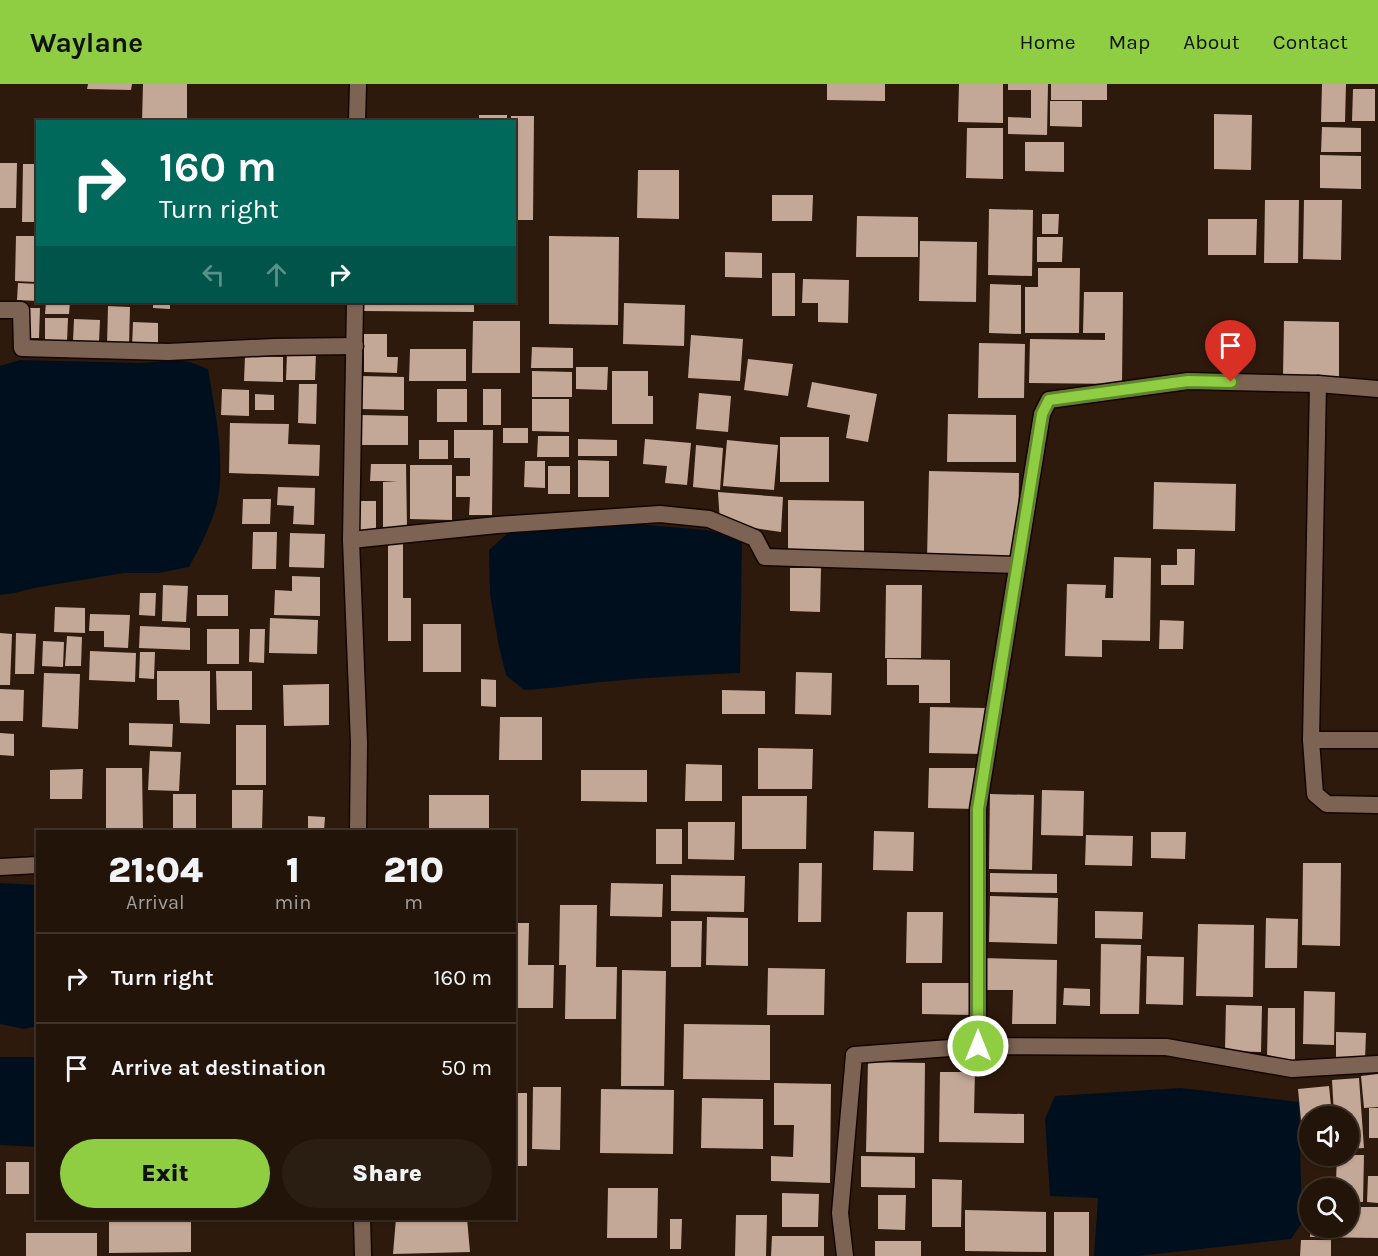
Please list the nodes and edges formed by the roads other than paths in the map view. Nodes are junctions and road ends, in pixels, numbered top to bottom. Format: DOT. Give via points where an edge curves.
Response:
graph roads {
  1 [pos="358,84"];
  2 [pos="357,120"];
  3 [pos="355,303"];
  4 [pos="0,310"];
  5 [pos="355,346"];
  6 [pos="1318,384"];
  7 [pos="1378,389"];
  8 [pos="351,540"];
  9 [pos="1017,565"];
  10 [pos="1311,740"];
  11 [pos="1378,740"];
  12 [pos="1378,805"];
  13 [pos="358,830"];
  14 [pos="36,865"];
  15 [pos="0,867"];
  16 [pos="978,1046"];
  17 [pos="1378,1064"];
  18 [pos="362,1220"];
  19 [pos="363,1256"];
  20 [pos="845,1256"];
  1 -- 2 [label="street"];
  3 -- 5 [label="street"];
  4 -- 5 [label="street" via="21,310 22,348 168,352"];
  5 -- 8 [label="street"];
  6 -- 7 [label="street"];
  6 -- 9 [label="street" via="1188,381 1049,400 1042,414"];
  6 -- 10 [label="street"];
  8 -- 9 [label="street" via="660,514 709,519 755,538 765,557"];
  8 -- 13 [label="street" via="359,743"];
  9 -- 16 [label="street" via="978,809"];
  10 -- 11 [label="street"];
  10 -- 12 [label="street" via="1315,794 1327,804"];
  14 -- 15 [label="street"];
  16 -- 17 [label="street" via="1166,1047 1292,1069"];
  16 -- 20 [label="street" via="854,1055 840,1213"];
  18 -- 19 [label="street"];
}
